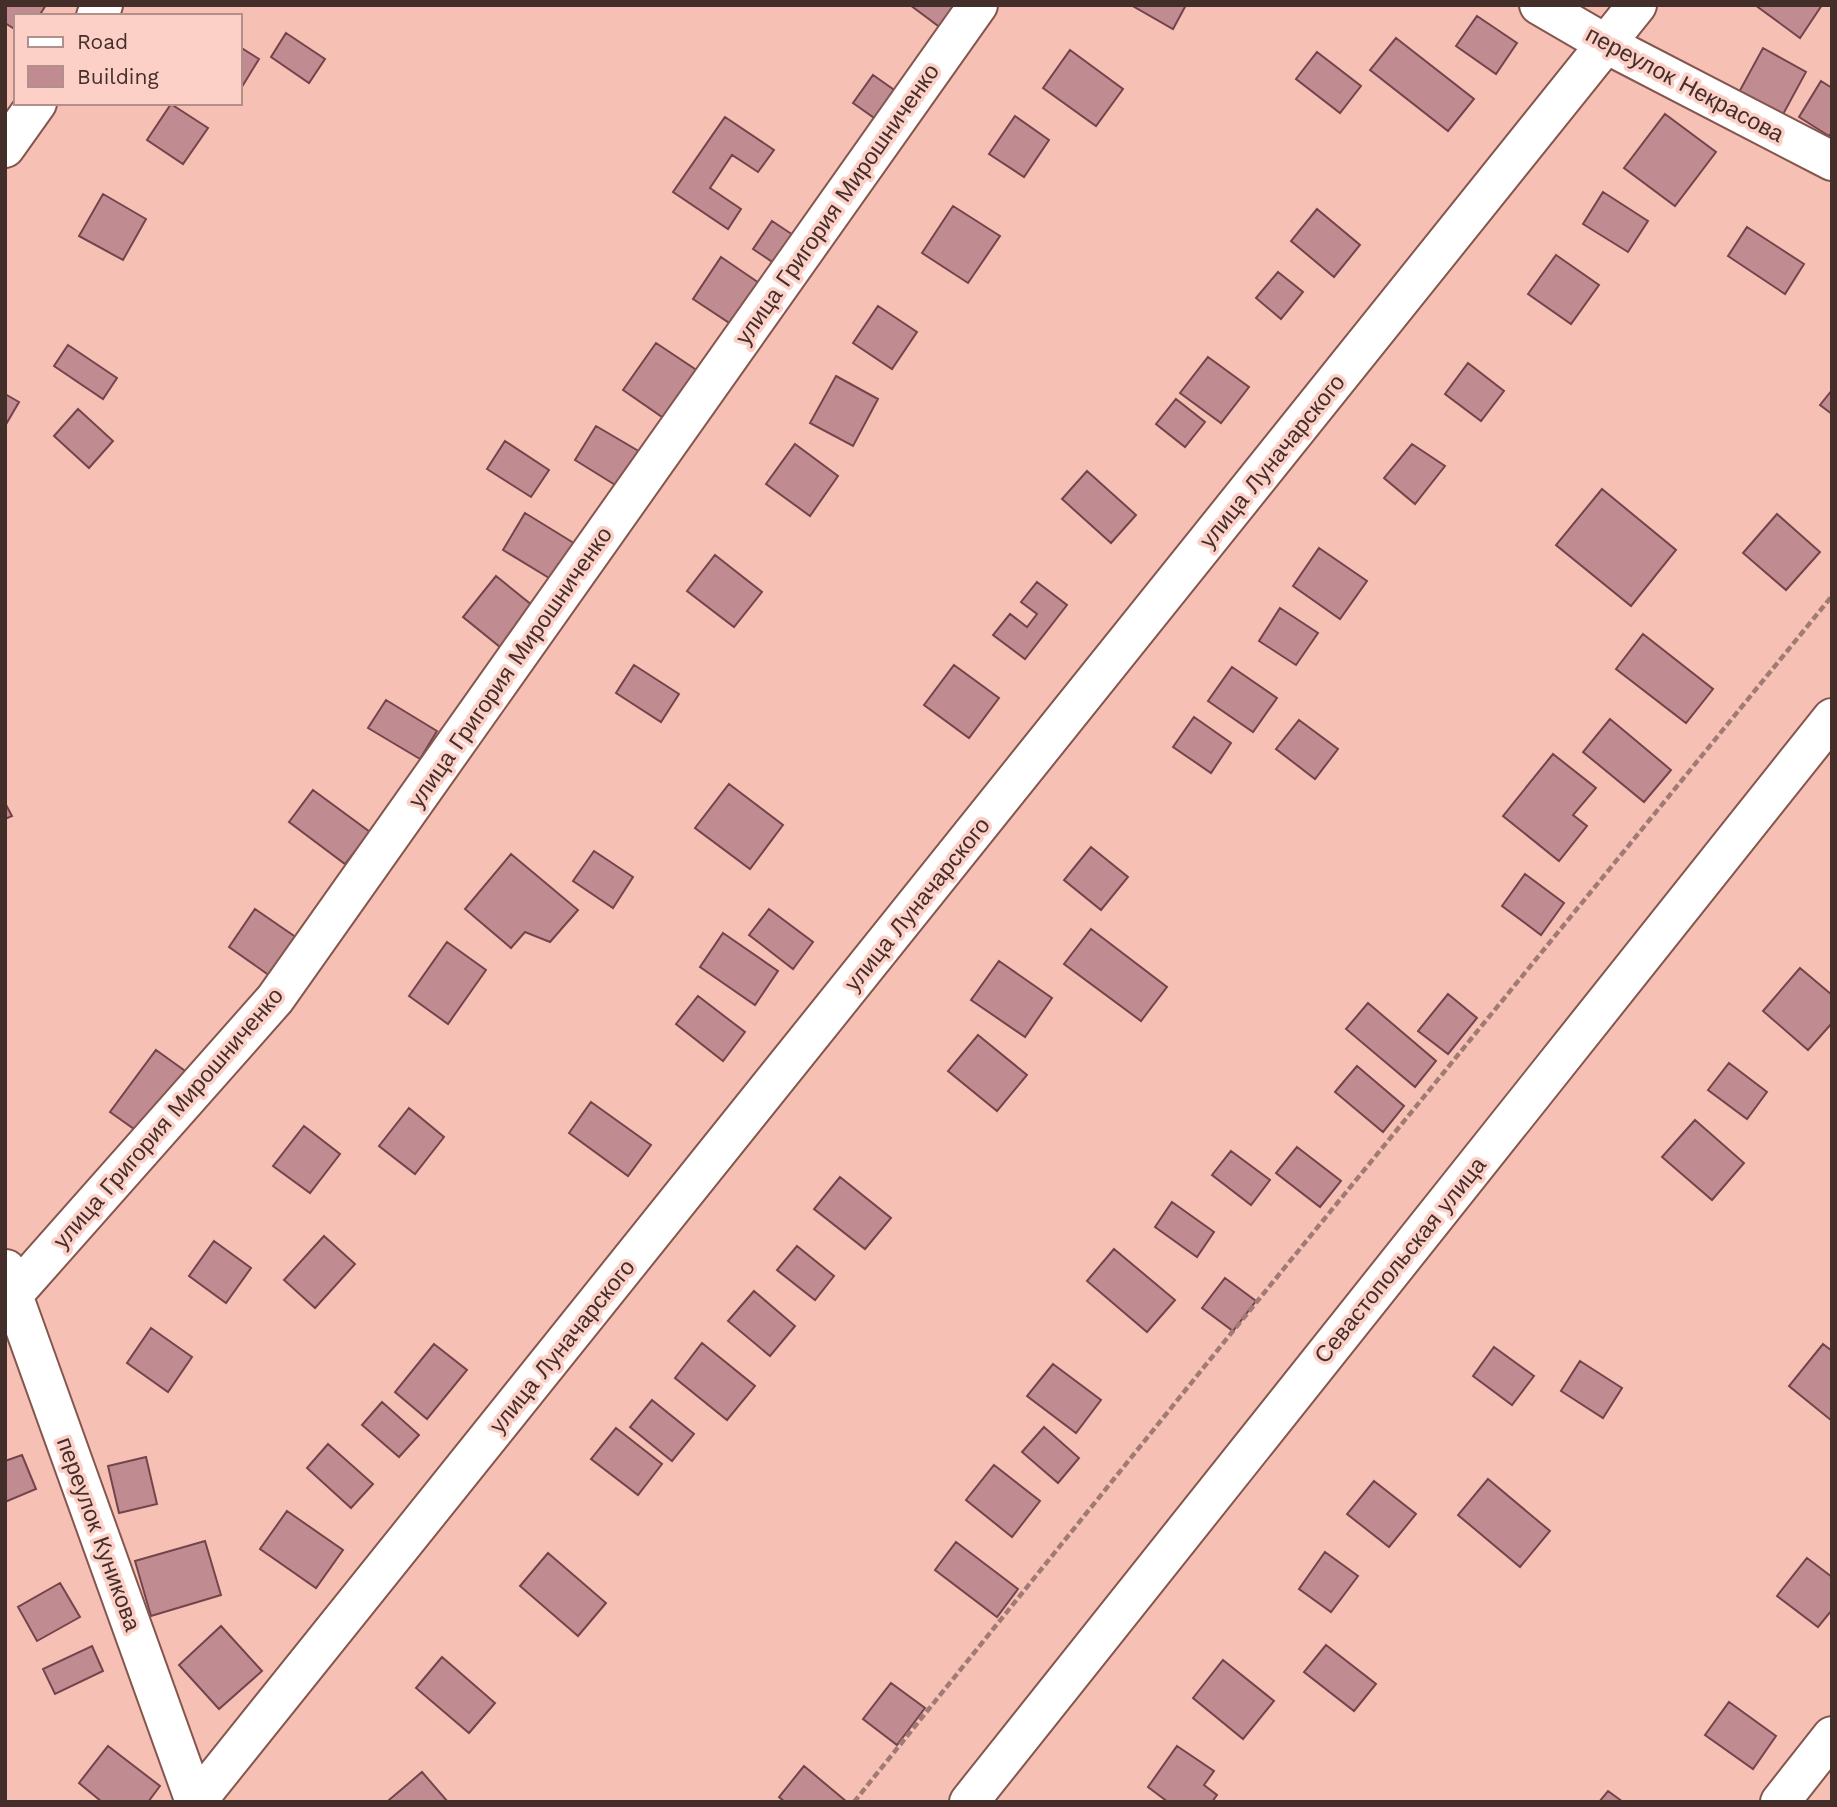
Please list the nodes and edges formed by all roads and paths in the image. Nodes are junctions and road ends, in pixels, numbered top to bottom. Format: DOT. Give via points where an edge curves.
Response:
graph roads {
  1 [pos="978,5"];
  2 [pos="1539,5"];
  3 [pos="1637,5"];
  4 [pos="1606,44"];
  5 [pos="36,105"];
  6 [pos="5,148"];
  7 [pos="1832,161"];
  8 [pos="1832,596"];
  9 [pos="1832,718"];
  10 [pos="8,1286"];
  11 [pos="1832,1736"];
  12 [pos="196,1802"];
  13 [pos="854,1802"];
  14 [pos="969,1802"];
  15 [pos="1780,1802"];
  1 -- 10 [label="street, улица Григория Мирошниченко" via="275,999"];
  2 -- 4 [label="street, переулок Некрасова"];
  3 -- 4 [label="street, улица Луначарского"];
  4 -- 7 [label="street, переулок Некрасова"];
  4 -- 12 [label="street, улица Луначарского"];
  5 -- 6 [label="street"];
  8 -- 13 [label="path"];
  9 -- 14 [label="street, Севастопольская улица"];
  10 -- 12 [label="street, переулок Куникова"];
  11 -- 15 [label="street"];
}
